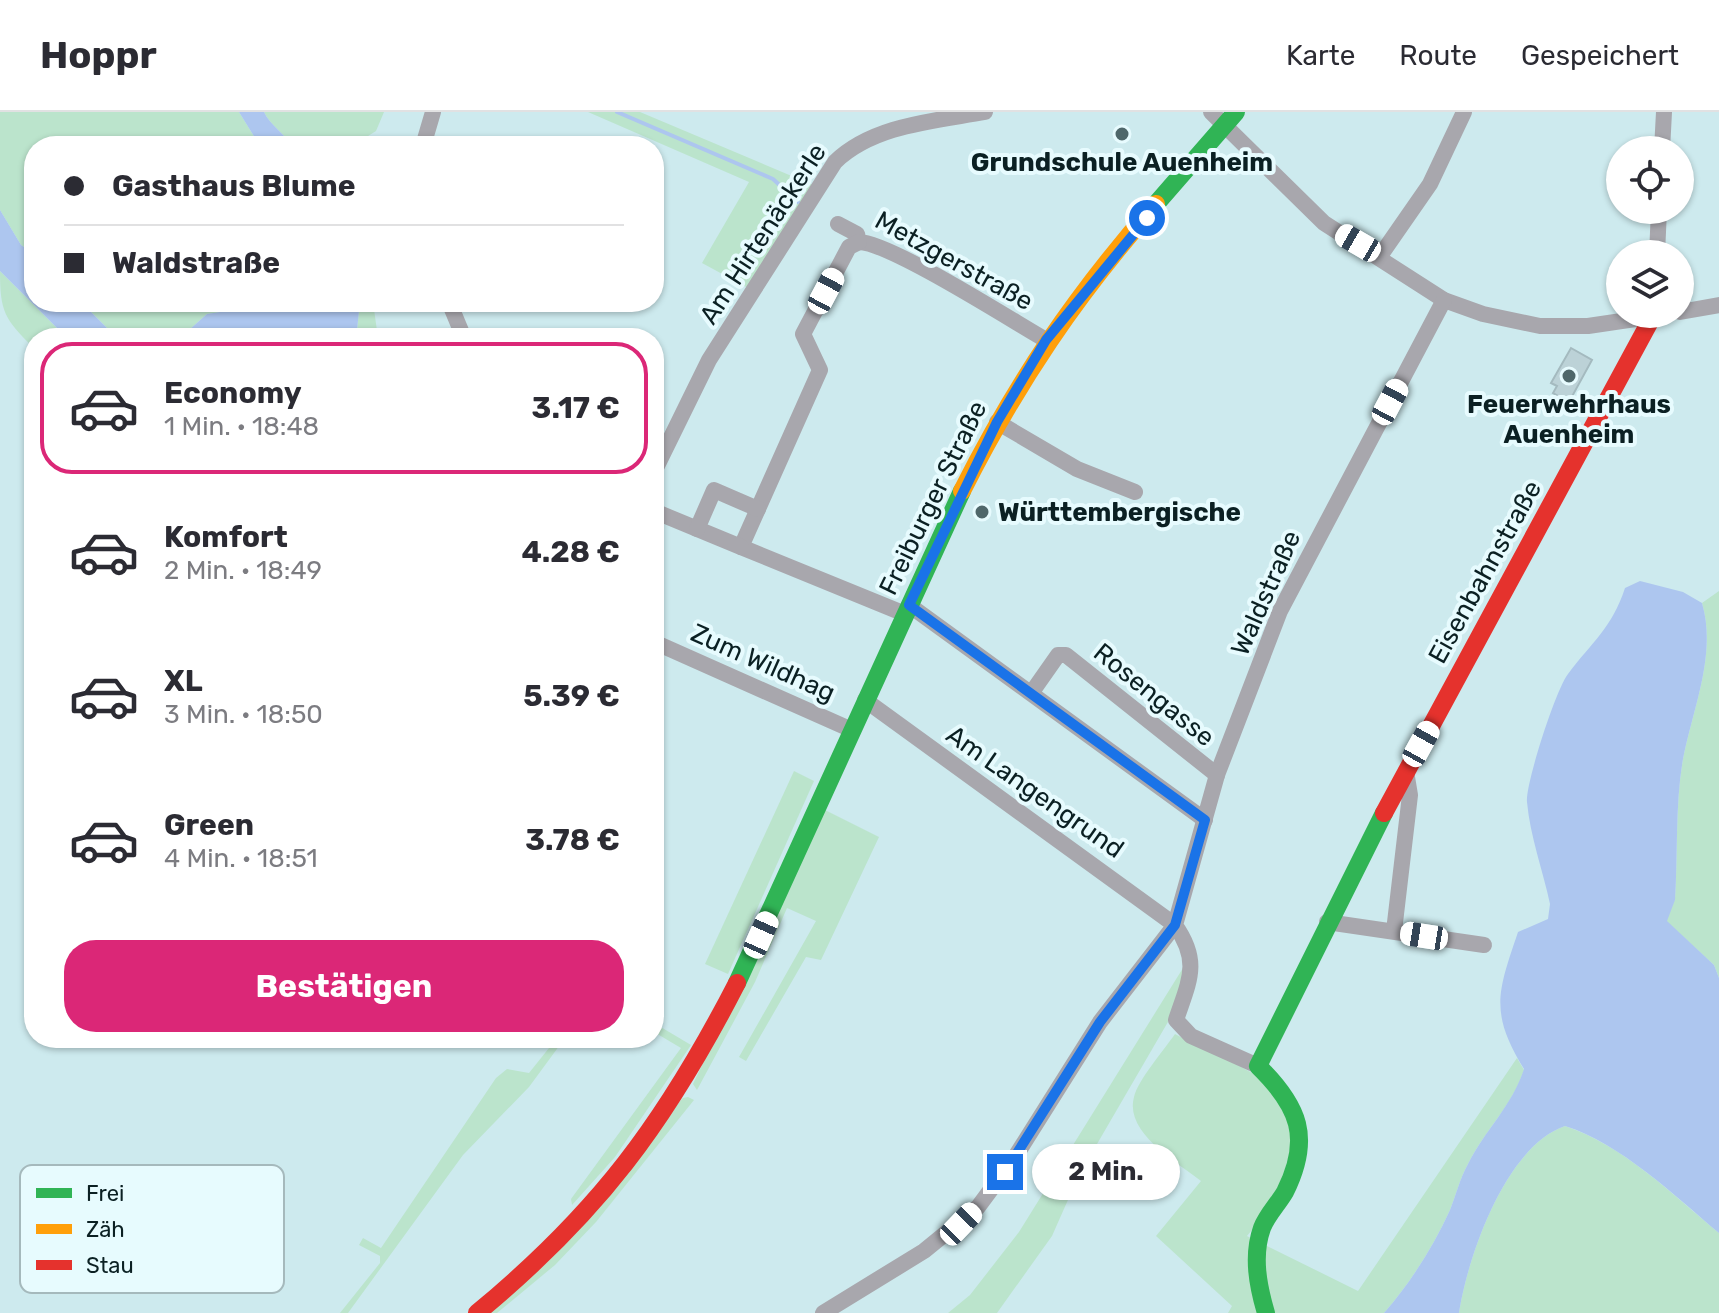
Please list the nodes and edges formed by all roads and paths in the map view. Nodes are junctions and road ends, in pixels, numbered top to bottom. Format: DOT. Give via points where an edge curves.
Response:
graph roads {
  1 [pos="433,112"];
  2 [pos="985,112"];
  3 [pos="1211,112"];
  4 [pos="1464,112"];
  5 [pos="1664,112"];
  6 [pos="1231,118"];
  7 [pos="426,136"];
  8 [pos="1663,136"];
  9 [pos="838,224"];
  10 [pos="859,242"];
  11 [pos="1380,256"];
  12 [pos="1444,300"];
  13 [pos="1719,305"];
  14 [pos="1694,309"];
  15 [pos="1606,323"];
  16 [pos="1652,328"];
  17 [pos="1046,340"];
  18 [pos="997,422"];
  19 [pos="664,452"];
  20 [pos="1135,492"];
  21 [pos="758,509"];
  22 [pos="664,515"];
  23 [pos="697,529"];
  24 [pos="741,547"];
  25 [pos="907,610"];
  26 [pos="664,646"];
  27 [pos="1032,692"];
  28 [pos="865,700"];
  29 [pos="852,730"];
  30 [pos="1406,771"];
  31 [pos="1217,775"];
  32 [pos="1205,820"];
  33 [pos="1327,922"];
  34 [pos="1175,925"];
  35 [pos="1394,931"];
  36 [pos="1484,945"];
  37 [pos="1258,1066"];
  38 [pos="477,1313"];
  39 [pos="823,1313"];
  40 [pos="1266,1313"];
  1 -- 7 [label="street"];
  2 -- 19 [label="street, Am Hirtenäckerle" via="901,128 850,148 835,162 709,360"];
  3 -- 6 [label="street"];
  4 -- 11 [label="street" via="1430,184"];
  5 -- 8 [label="street"];
  6 -- 11 [label="street" via="1324,223"];
  6 -- 17 [label="street, Freiburger Straße"];
  9 -- 10 [label="street, Metzgerstraße" via="857,234"];
  10 -- 17 [label="street, Metzgerstraße" via="907,262"];
  10 -- 21 [label="street" via="849,247 803,334 820,370"];
  11 -- 12 [label="street"];
  12 -- 15 [label="street" via="1540,326"];
  12 -- 31 [label="street, Waldstraße" via="1287,594"];
  13 -- 14 [label="street"];
  16 -- 30 [label="street, Eisenbahnstraße"];
  17 -- 18 [label="street, Freiburger Straße"];
  18 -- 20 [label="street" via="1077,469"];
  18 -- 25 [label="street, Freiburger Straße"];
  21 -- 23 [label="street" via="714,490"];
  21 -- 24 [label="street"];
  22 -- 23 [label="street"];
  23 -- 24 [label="street"];
  24 -- 25 [label="street"];
  25 -- 27 [label="street"];
  25 -- 28 [label="street, Freiburger Straße"];
  26 -- 29 [label="street, Zum Wildhag"];
  27 -- 31 [label="street, Rosengasse" via="1058,655 1066,655"];
  27 -- 32 [label="street"];
  28 -- 29 [label="street, Freiburger Straße"];
  28 -- 34 [label="street, Am Langengrund"];
  29 -- 38 [label="street, Freiburger Straße" via="736,991 655,1129 542,1258"];
  30 -- 33 [label="street, Eisenbahnstraße"];
  30 -- 35 [label="street" via="1410,795"];
  31 -- 32 [label="street, Waldstraße"];
  32 -- 34 [label="street, Waldstraße"];
  33 -- 35 [label="street"];
  33 -- 37 [label="street, Eisenbahnstraße"];
  34 -- 37 [label="street" via="1192,958 1176,1020 1191,1036"];
  34 -- 39 [label="street, Waldstraße" via="1100,1022 978,1207 924,1251"];
  35 -- 36 [label="street"];
  37 -- 40 [label="street" via="1288,1095 1300,1124 1293,1172 1262,1228 1257,1257"];
}
